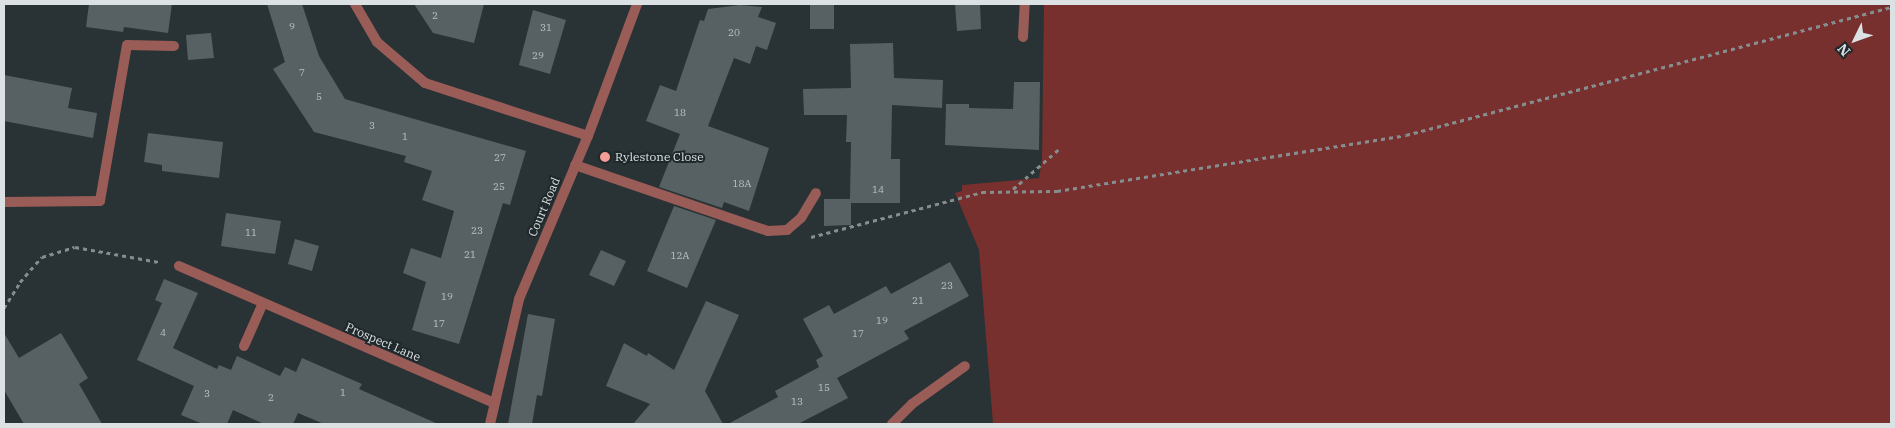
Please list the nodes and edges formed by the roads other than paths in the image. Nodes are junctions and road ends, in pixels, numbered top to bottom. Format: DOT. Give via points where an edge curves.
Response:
graph roads {
  1 [pos="355,4"];
  2 [pos="637,4"];
  3 [pos="1025,4"];
  4 [pos="1023,37"];
  5 [pos="174,46"];
  6 [pos="588,136"];
  7 [pos="576,165"];
  8 [pos="816,193"];
  9 [pos="4,202"];
  10 [pos="179,266"];
  11 [pos="263,303"];
  12 [pos="244,346"];
  13 [pos="965,366"];
  14 [pos="494,403"];
  15 [pos="490,424"];
  16 [pos="892,424"];
  1 -- 6 [label="street" via="377,42 425,83"];
  2 -- 6 [label="street, Court Road"];
  3 -- 4 [label="street"];
  5 -- 9 [label="street" via="127,45 100,201"];
  6 -- 7 [label="street, Court Road"];
  7 -- 8 [label="street" via="768,231 787,230 801,218"];
  7 -- 14 [label="street, Court Road" via="519,299"];
  10 -- 11 [label="street, Prospect Lane"];
  11 -- 12 [label="street"];
  11 -- 14 [label="street, Prospect Lane"];
  13 -- 16 [label="street" via="912,404"];
  14 -- 15 [label="street, Court Road"];
}
